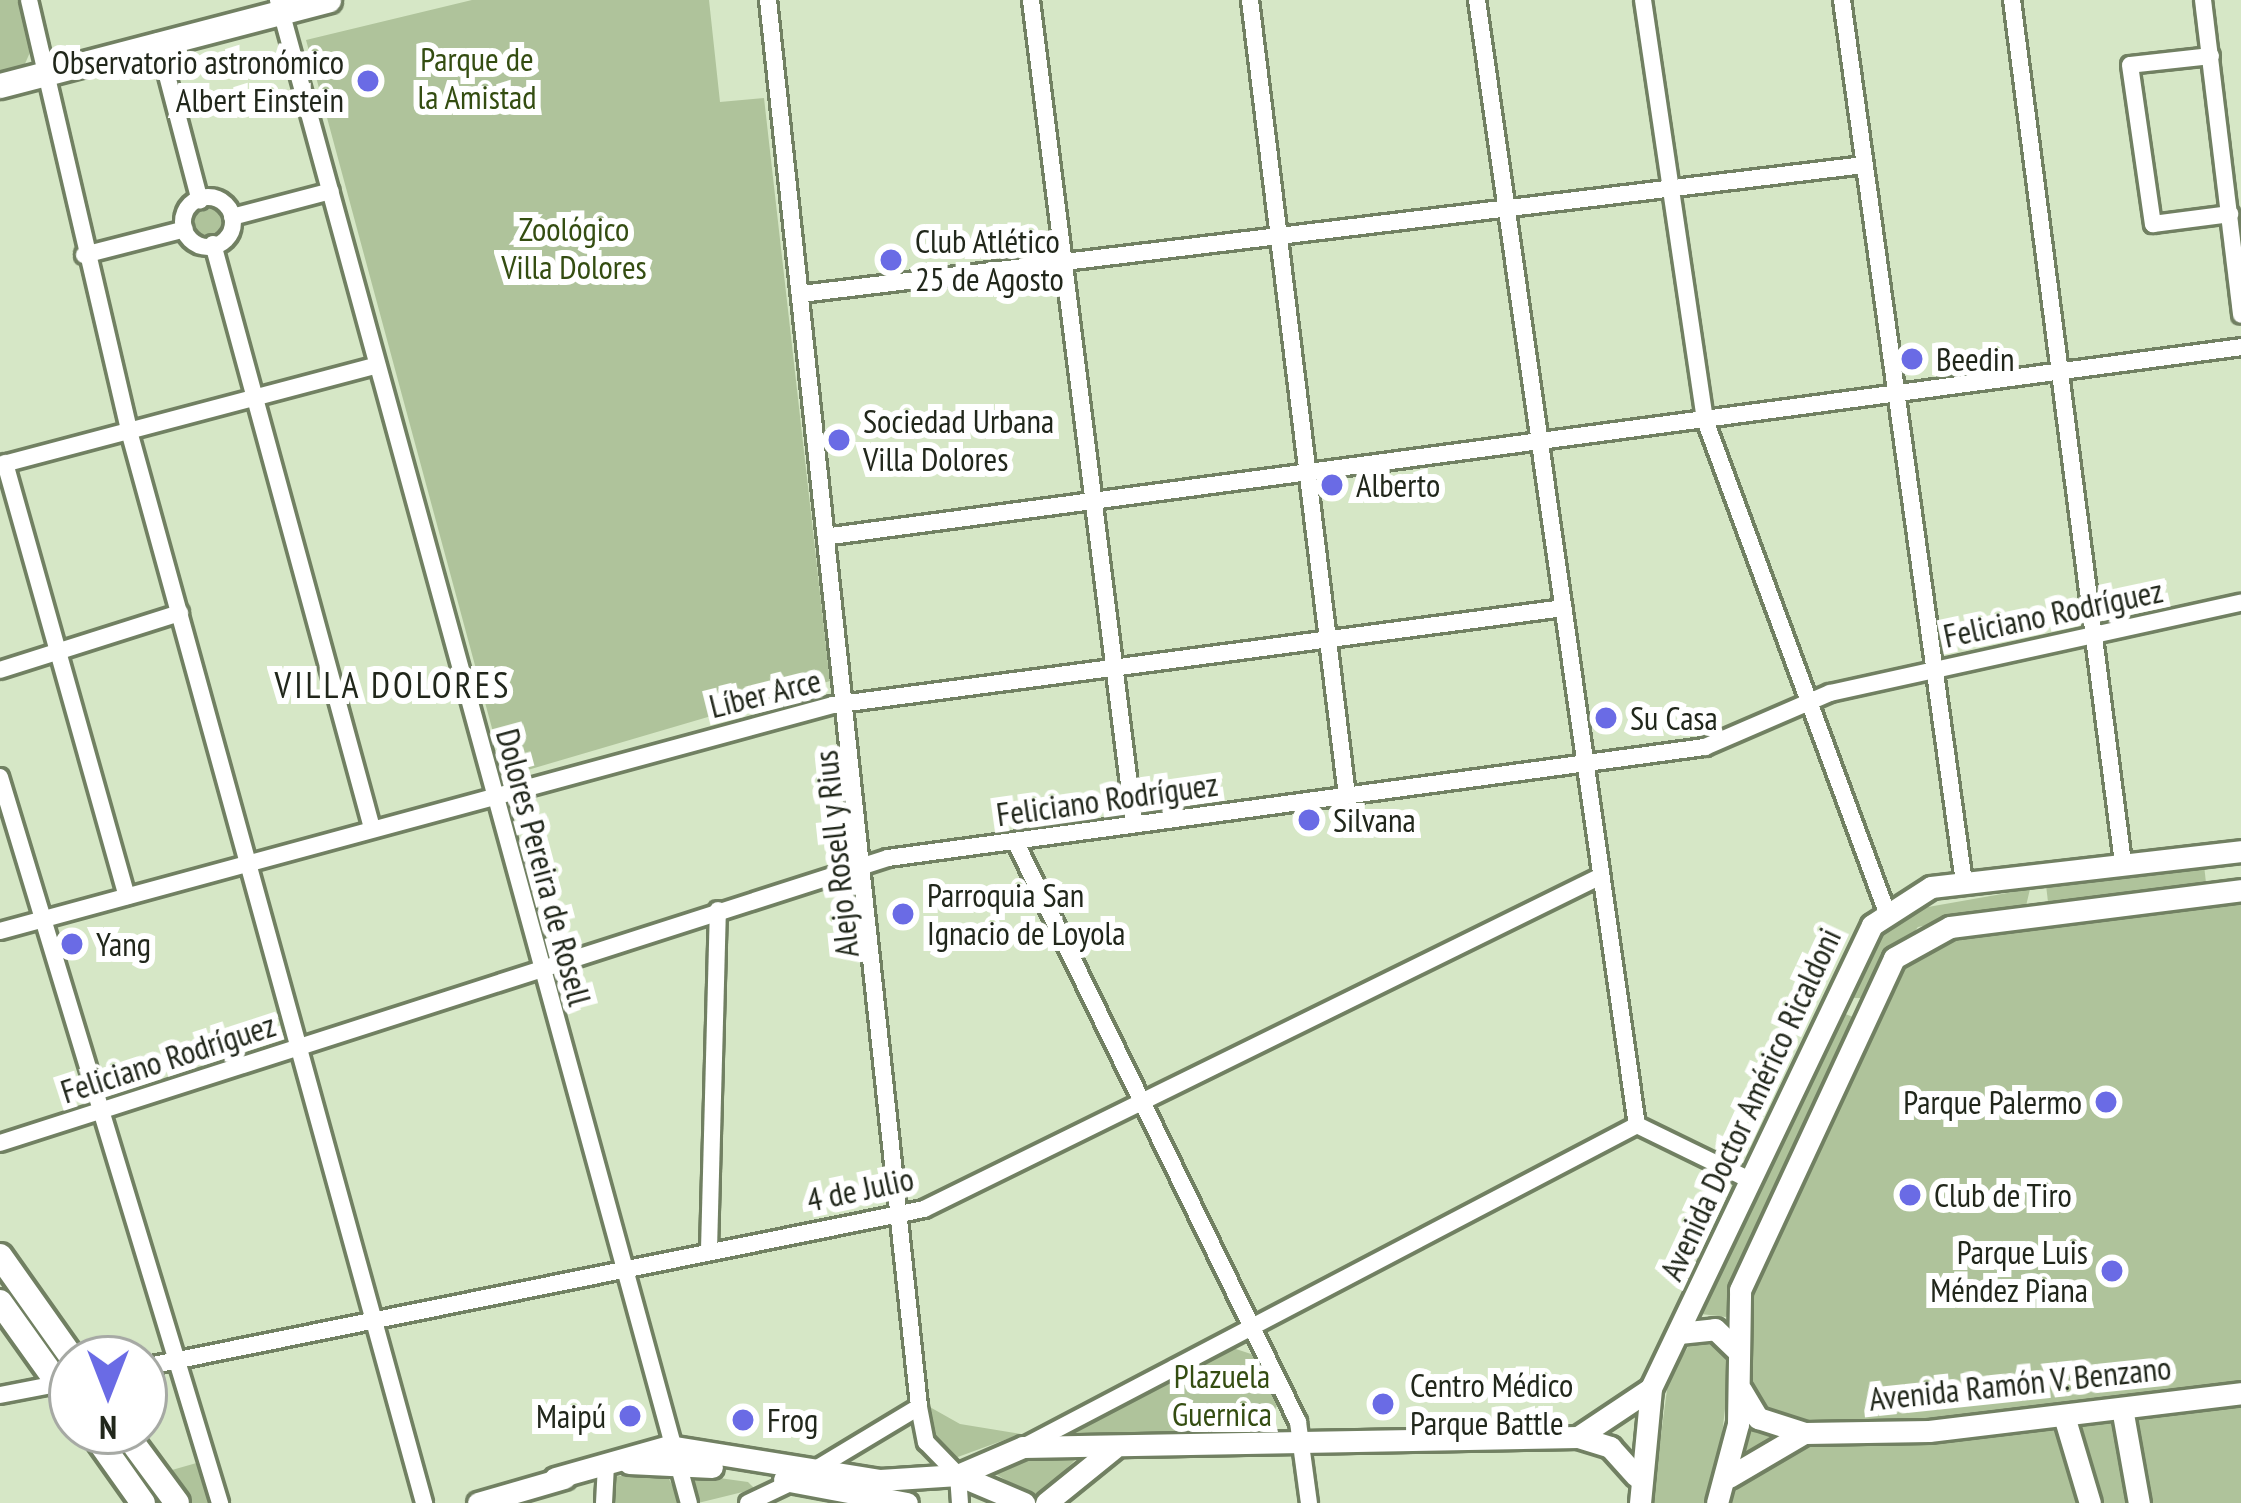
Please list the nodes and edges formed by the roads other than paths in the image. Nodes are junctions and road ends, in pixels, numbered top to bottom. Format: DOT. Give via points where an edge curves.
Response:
graph roads {
  1 [pos="29,0"];
  2 [pos="329,0"];
  3 [pos="768,0"];
  4 [pos="1031,0"];
  5 [pos="1250,0"];
  6 [pos="1478,0"];
  7 [pos="1643,0"];
  8 [pos="1842,0"];
  9 [pos="2012,0"];
  10 [pos="2203,0"];
  11 [pos="280,5"];
  12 [pos="158,41"];
  13 [pos="2210,56"];
  14 [pos="44,73"];
  15 [pos="0,86"];
  16 [pos="2241,118"];
  17 [pos="2218,121"];
  18 [pos="1864,166"];
  19 [pos="1672,188"];
  20 [pos="331,190"];
  21 [pos="201,201"];
  22 [pos="1510,208"];
  23 [pos="2230,214"];
  24 [pos="232,217"];
  25 [pos="185,229"];
  26 [pos="1280,236"];
  27 [pos="209,245"];
  28 [pos="84,255"];
  29 [pos="1065,262"];
  30 [pos="801,294"];
  31 [pos="2241,315"];
  32 [pos="2241,337"];
  33 [pos="2240,347"];
  34 [pos="2241,364"];
  35 [pos="376,366"];
  36 [pos="2061,370"];
  37 [pos="1893,392"];
  38 [pos="256,397"];
  39 [pos="1705,420"];
  40 [pos="129,430"];
  41 [pos="1541,437"];
  42 [pos="2,464"];
  43 [pos="1306,469"];
  44 [pos="1094,496"];
  45 [pos="831,536"];
  46 [pos="2241,604"];
  47 [pos="1564,608"];
  48 [pos="181,613"];
  49 [pos="2097,634"];
  50 [pos="1326,644"];
  51 [pos="60,651"];
  52 [pos="0,670"];
  53 [pos="1931,670"];
  54 [pos="1114,672"];
  55 [pos="1804,701"];
  56 [pos="850,705"];
  57 [pos="1585,764"];
  58 [pos="0,777"];
  59 [pos="494,795"];
  60 [pos="1347,796"];
  61 [pos="1134,825"];
  62 [pos="373,828"];
  63 [pos="1016,843"];
  64 [pos="2231,852"];
  65 [pos="2123,863"];
  66 [pos="251,864"];
  67 [pos="869,868"];
  68 [pos="2028,875"];
  69 [pos="1599,877"];
  70 [pos="1964,883"];
  71 [pos="2232,891"];
  72 [pos="128,896"];
  73 [pos="718,910"];
  74 [pos="1886,910"];
  75 [pos="2033,913"];
  76 [pos="43,919"];
  77 [pos="0,931"];
  78 [pos="540,964"];
  79 [pos="1837,994"];
  80 [pos="1869,1009"];
  81 [pos="302,1047"];
  82 [pos="1142,1104"];
  83 [pos="104,1111"];
  84 [pos="1637,1125"];
  85 [pos="0,1143"];
  86 [pos="1750,1180"];
  87 [pos="903,1213"];
  88 [pos="709,1250"];
  89 [pos="0,1256"];
  90 [pos="620,1268"];
  91 [pos="0,1302"];
  92 [pos="380,1320"];
  93 [pos="1250,1325"];
  94 [pos="1679,1333"];
  95 [pos="56,1335"];
  96 [pos="1738,1351"];
  97 [pos="173,1360"];
  98 [pos="168,1361"];
  99 [pos="48,1364"];
  100 [pos="1651,1388"];
  101 [pos="1739,1388"];
  102 [pos="48,1391"];
  103 [pos="2241,1393"];
  104 [pos="0,1395"];
  105 [pos="919,1407"];
  106 [pos="2122,1408"];
  107 [pos="2064,1416"];
  108 [pos="1804,1433"];
  109 [pos="1578,1437"];
  110 [pos="1306,1444"];
  111 [pos="1023,1447"];
  112 [pos="1116,1448"];
  113 [pos="672,1454"];
  114 [pos="109,1455"];
  115 [pos="142,1455"];
  116 [pos="606,1467"];
  117 [pos="813,1470"];
  118 [pos="958,1475"];
  119 [pos="1636,1477"];
  120 [pos="555,1478"];
  121 [pos="1726,1480"];
  122 [pos="792,1481"];
  123 [pos="143,1503"];
  124 [pos="177,1503"];
  125 [pos="220,1503"];
  126 [pos="424,1503"];
  127 [pos="478,1503"];
  128 [pos="604,1503"];
  129 [pos="689,1503"];
  130 [pos="748,1503"];
  131 [pos="907,1503"];
  132 [pos="959,1503"];
  133 [pos="1024,1503"];
  134 [pos="1046,1503"];
  135 [pos="1309,1503"];
  136 [pos="1640,1503"];
  137 [pos="1718,1503"];
  138 [pos="2090,1503"];
  139 [pos="2139,1503"];
  1 -- 14 [label="street"];
  2 -- 11 [label="main road"];
  3 -- 30 [label="street, Alejo Rosell y Rius"];
  4 -- 29 [label="street"];
  5 -- 26 [label="street"];
  6 -- 22 [label="street"];
  7 -- 19 [label="street"];
  8 -- 18 [label="street"];
  9 -- 36 [label="street"];
  10 -- 13 [label="street"];
  11 -- 12 [label="main road"];
  11 -- 20 [label="street, Dolores Pereira de Rosell"];
  12 -- 14 [label="main road"];
  12 -- 21 [label="street"];
  13 -- 17 [label="street"];
  13 -- 23 [label="street" via="2130,65 2153,224"];
  14 -- 15 [label="main road"];
  14 -- 28 [label="street"];
  16 -- 17 [label="street"];
  17 -- 23 [label="street"];
  18 -- 19 [label="street"];
  18 -- 37 [label="street"];
  19 -- 22 [label="street"];
  19 -- 39 [label="street"];
  20 -- 24 [label="street"];
  20 -- 35 [label="street, Dolores Pereira de Rosell"];
  21 -- 24 [label="street"];
  21 -- 25 [label="street"];
  22 -- 26 [label="street"];
  22 -- 41 [label="street"];
  23 -- 31 [label="street"];
  24 -- 27 [label="street" via="231,234"];
  25 -- 27 [label="street"];
  25 -- 28 [label="street"];
  26 -- 29 [label="street"];
  26 -- 43 [label="street"];
  27 -- 38 [label="street"];
  28 -- 40 [label="street"];
  29 -- 30 [label="street"];
  29 -- 44 [label="street"];
  30 -- 45 [label="street, Alejo Rosell y Rius"];
  32 -- 33 [label="street"];
  33 -- 34 [label="street"];
  33 -- 36 [label="street"];
  35 -- 38 [label="street"];
  35 -- 59 [label="street, Dolores Pereira de Rosell"];
  36 -- 37 [label="street"];
  36 -- 49 [label="street"];
  37 -- 39 [label="street"];
  37 -- 53 [label="street"];
  38 -- 40 [label="street"];
  38 -- 62 [label="street"];
  39 -- 41 [label="street"];
  39 -- 55 [label="street"];
  40 -- 42 [label="street"];
  40 -- 48 [label="street"];
  41 -- 43 [label="street"];
  41 -- 47 [label="street"];
  42 -- 51 [label="street"];
  43 -- 44 [label="street"];
  43 -- 50 [label="street"];
  44 -- 45 [label="street"];
  44 -- 54 [label="street"];
  45 -- 56 [label="street, Alejo Rosell y Rius"];
  46 -- 49 [label="street, Feliciano Rodríguez"];
  47 -- 50 [label="street, Líber Arce"];
  47 -- 57 [label="street"];
  48 -- 51 [label="street"];
  48 -- 66 [label="street"];
  49 -- 53 [label="street, Feliciano Rodríguez"];
  49 -- 65 [label="street"];
  50 -- 54 [label="street, Líber Arce"];
  50 -- 60 [label="street"];
  51 -- 52 [label="street"];
  51 -- 72 [label="street"];
  53 -- 55 [label="street, Feliciano Rodríguez"];
  53 -- 70 [label="street"];
  54 -- 56 [label="street, Líber Arce"];
  54 -- 61 [label="street"];
  55 -- 57 [label="street, Feliciano Rodríguez" via="1728,741"];
  55 -- 74 [label="street"];
  56 -- 59 [label="street, Líber Arce"];
  56 -- 67 [label="street, Alejo Rosell y Rius"];
  57 -- 60 [label="street, Feliciano Rodríguez"];
  57 -- 69 [label="street"];
  58 -- 76 [label="street"];
  59 -- 62 [label="street, Líber Arce"];
  59 -- 78 [label="street, Dolores Pereira de Rosell"];
  60 -- 61 [label="street, Feliciano Rodríguez"];
  61 -- 63 [label="street, Feliciano Rodríguez"];
  62 -- 66 [label="street, Líber Arce"];
  63 -- 67 [label="street, Feliciano Rodríguez"];
  63 -- 82 [label="street"];
  64 -- 65 [label="street, Avenida Doctor Américo Ricaldoni"];
  64 -- 71 [label="street" via="2212,868"];
  65 -- 68 [label="street, Avenida Doctor Américo Ricaldoni"];
  66 -- 72 [label="street, Líber Arce"];
  66 -- 81 [label="street"];
  67 -- 73 [label="street, Feliciano Rodríguez"];
  67 -- 87 [label="street, Alejo Rosell y Rius"];
  68 -- 70 [label="street, Avenida Doctor Américo Ricaldoni"];
  68 -- 75 [label="street" via="2039,891"];
  69 -- 82 [label="street, 4 de Julio"];
  69 -- 84 [label="street"];
  70 -- 74 [label="street, Avenida Doctor Américo Ricaldoni"];
  71 -- 75 [label="street, Avenida Doctor Américo Ricaldoni"];
  72 -- 76 [label="street, Líber Arce"];
  73 -- 78 [label="street, Feliciano Rodríguez"];
  73 -- 88 [label="street"];
  74 -- 79 [label="street, Avenida Doctor Américo Ricaldoni"];
  75 -- 80 [label="street, Avenida Doctor Américo Ricaldoni" via="1925,936 1894,958"];
  76 -- 77 [label="street, Líber Arce"];
  76 -- 83 [label="street"];
  78 -- 81 [label="street, Feliciano Rodríguez"];
  78 -- 90 [label="street, Dolores Pereira de Rosell"];
  79 -- 80 [label="street"];
  79 -- 86 [label="street, Avenida Doctor Américo Ricaldoni"];
  80 -- 96 [label="street, Avenida Doctor Américo Ricaldoni" via="1747,1272"];
  81 -- 83 [label="street, Feliciano Rodríguez"];
  81 -- 92 [label="street"];
  82 -- 87 [label="street, 4 de Julio"];
  82 -- 93 [label="street"];
  83 -- 85 [label="street, Feliciano Rodríguez"];
  83 -- 97 [label="street"];
  84 -- 86 [label="street"];
  84 -- 93 [label="street"];
  86 -- 94 [label="street, Avenida Doctor Américo Ricaldoni"];
  87 -- 88 [label="street, 4 de Julio"];
  87 -- 105 [label="street, Alejo Rosell y Rius"];
  88 -- 90 [label="street, 4 de Julio"];
  89 -- 95 [label="main road"];
  90 -- 92 [label="street, 4 de Julio"];
  90 -- 113 [label="street, Dolores Pereira de Rosell"];
  91 -- 99 [label="main road"];
  92 -- 97 [label="street, 4 de Julio"];
  92 -- 126 [label="street"];
  93 -- 110 [label="street"];
  93 -- 111 [label="street"];
  94 -- 96 [label="street, Avenida Doctor Américo Ricaldoni" via="1715,1330"];
  94 -- 100 [label="street, Avenida Doctor Américo Ricaldoni"];
  96 -- 101 [label="street, Avenida Doctor Américo Ricaldoni"];
  97 -- 98 [label="street, 4 de Julio"];
  97 -- 125 [label="street"];
  100 -- 109 [label="street"];
  100 -- 119 [label="street, Avenida Doctor Américo Ricaldoni"];
  101 -- 108 [label="street, Avenida Ramón V. Benzano" via="1758,1418"];
  101 -- 121 [label="street, Avenida Doctor Américo Ricaldoni"];
  102 -- 104 [label="street"];
  103 -- 106 [label="street, Avenida Ramón V. Benzano"];
  105 -- 117 [label="street"];
  105 -- 118 [label="street, Alejo Rosell y Rius" via="926,1442"];
  106 -- 107 [label="street, Avenida Ramón V. Benzano"];
  106 -- 139 [label="street"];
  107 -- 108 [label="street, Avenida Ramón V. Benzano"];
  107 -- 138 [label="street"];
  108 -- 121 [label="street, Avenida Ramón V. Benzano"];
  109 -- 110 [label="street"];
  109 -- 119 [label="street" via="1610,1447"];
  110 -- 112 [label="street"];
  110 -- 135 [label="street"];
  111 -- 112 [label="street"];
  111 -- 118 [label="street"];
  112 -- 134 [label="street" via="1079,1466"];
  113 -- 116 [label="street"];
  113 -- 117 [label="street"];
  113 -- 120 [label="street"];
  113 -- 122 [label="street"];
  113 -- 129 [label="street, Dolores Pereira de Rosell"];
  114 -- 123 [label="main road"];
  115 -- 124 [label="main road"];
  116 -- 120 [label="street"];
  116 -- 128 [label="street"];
  117 -- 118 [label="street"];
  118 -- 132 [label="street"];
  118 -- 133 [label="street"];
  119 -- 136 [label="street, Avenida Doctor Américo Ricaldoni"];
  120 -- 127 [label="street"];
  121 -- 137 [label="street, Avenida Doctor Américo Ricaldoni"];
  122 -- 130 [label="street"];
  122 -- 131 [label="street"];
}
